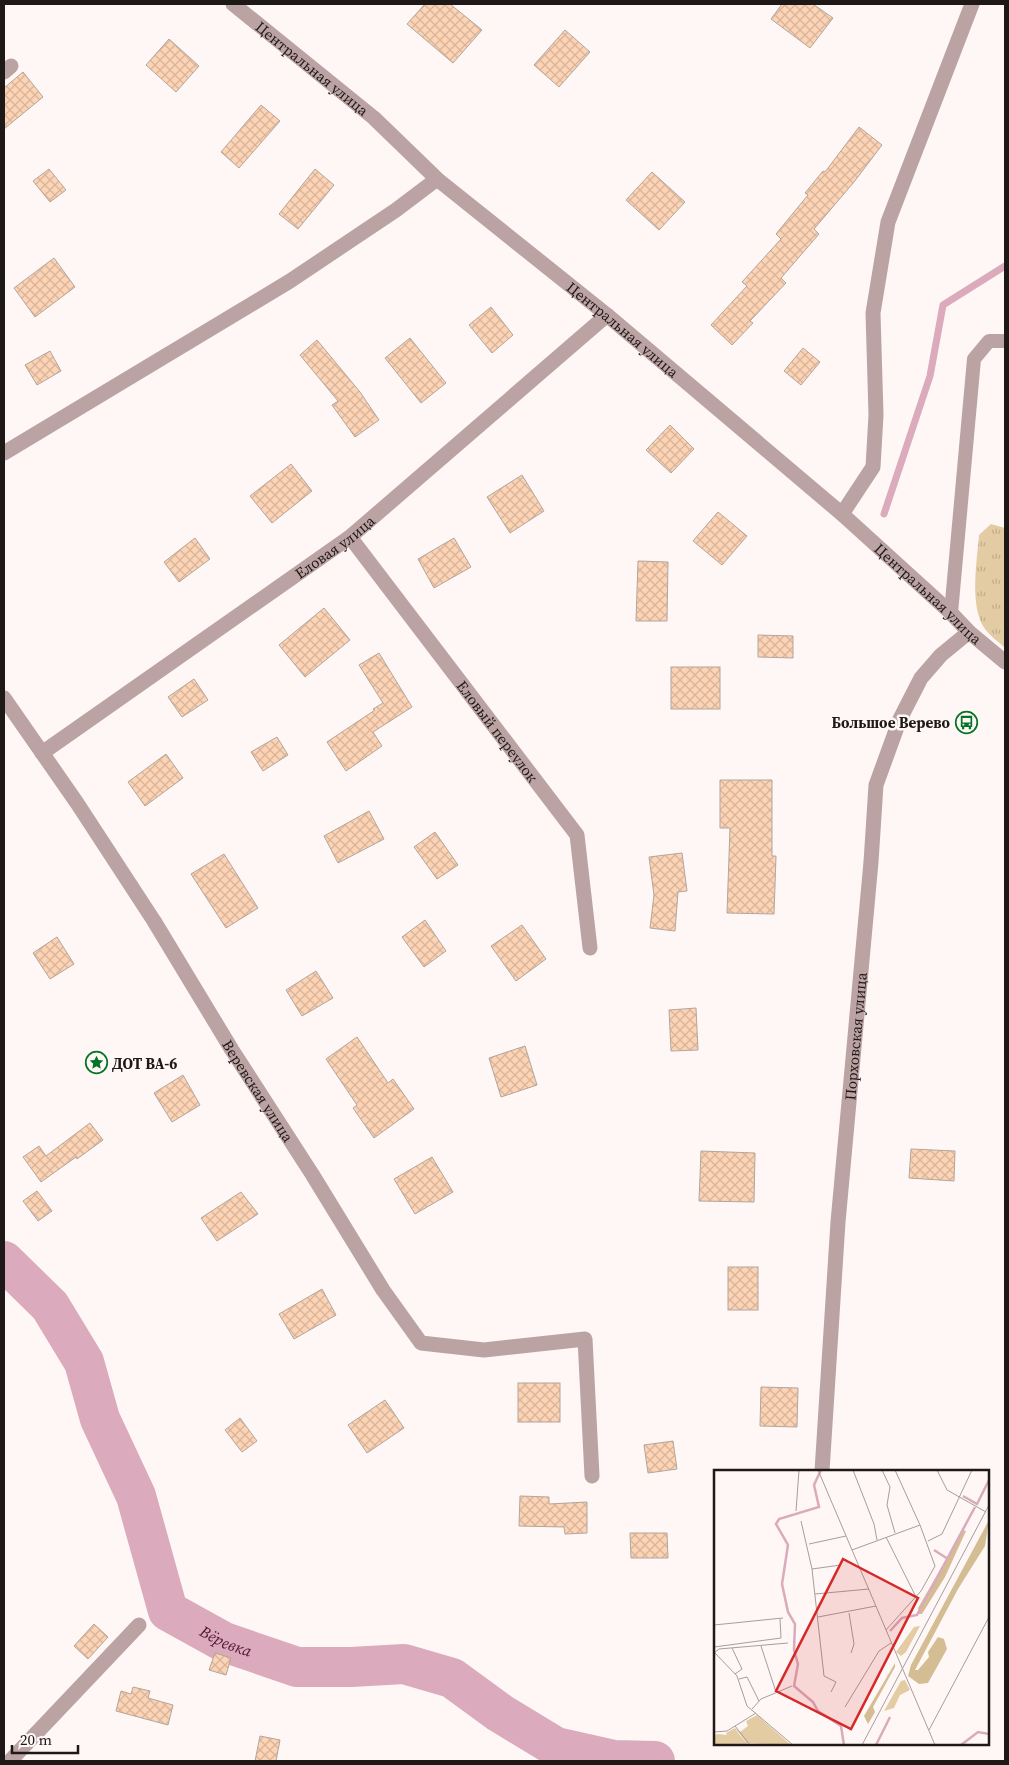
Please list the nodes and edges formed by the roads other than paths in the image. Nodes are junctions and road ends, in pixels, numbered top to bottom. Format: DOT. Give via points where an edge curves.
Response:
graph roads {
  1 [pos="233,4"];
  2 [pos="972,4"];
  3 [pos="437,179"];
  4 [pos="607,315"];
  5 [pos="1005,341"];
  6 [pos="4,453"];
  7 [pos="842,514"];
  8 [pos="350,537"];
  9 [pos="951,613"];
  10 [pos="969,632"];
  11 [pos="1005,662"];
  12 [pos="4,698"];
  13 [pos="42,753"];
  14 [pos="590,948"];
  15 [pos="822,1470"];
  16 [pos="592,1476"];
  17 [pos="139,1624"];
  18 [pos="10,1761"];
  1 -- 3 [label="street, Центральная улица" via="374,118"];
  2 -- 7 [label="street" via="888,222 873,313 874,467"];
  3 -- 4 [label="street, Центральная улица"];
  3 -- 6 [label="street" via="290,281"];
  4 -- 7 [label="street, Центральная улица"];
  4 -- 8 [label="street, Еловая улица"];
  5 -- 9 [label="lane" via="990,340 974,359"];
  7 -- 9 [label="street, Центральная улица"];
  8 -- 13 [label="street, Еловая улица"];
  8 -- 14 [label="street, Еловый переулок" via="577,835"];
  9 -- 10 [label="street, Центральная улица"];
  10 -- 11 [label="street, Центральная улица"];
  10 -- 15 [label="street, Порховская улица" via="941,655 921,678 900,719 876,785 838,1222"];
  12 -- 13 [label="street, Веревская улица"];
  13 -- 16 [label="street, Веревская улица" via="154,921 383,1290 421,1343 484,1350 585,1339"];
  17 -- 18 [label="street"];
}
